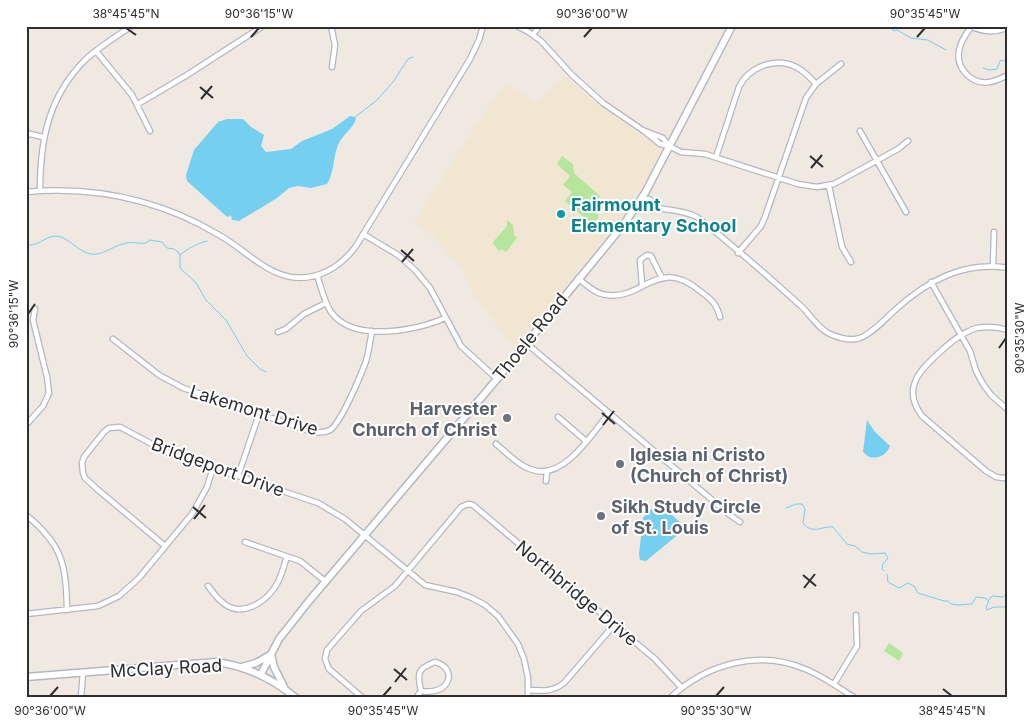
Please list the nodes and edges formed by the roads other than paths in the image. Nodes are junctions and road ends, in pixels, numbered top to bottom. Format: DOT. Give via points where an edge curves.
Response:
graph roads {
  1 [pos="132,26"];
  2 [pos="263,26"];
  3 [pos="331,26"];
  4 [pos="484,26"];
  5 [pos="517,26"];
  6 [pos="539,26"];
  7 [pos="732,26"];
  8 [pos="971,26"];
  9 [pos="1008,26"];
  10 [pos="533,35"];
  11 [pos="96,51"];
  12 [pos="841,64"];
  13 [pos="332,67"];
  14 [pos="1008,75"];
  15 [pos="816,84"];
  16 [pos="138,104"];
  17 [pos="150,131"];
  18 [pos="860,131"];
  19 [pos="26,133"];
  20 [pos="44,137"];
  21 [pos="908,141"];
  22 [pos="669,146"];
  23 [pos="716,158"];
  24 [pos="877,161"];
  25 [pos="778,178"];
  26 [pos="829,186"];
  27 [pos="40,191"];
  28 [pos="26,192"];
  29 [pos="641,199"];
  30 [pos="906,212"];
  31 [pos="994,232"];
  32 [pos="364,234"];
  33 [pos="738,252"];
  34 [pos="851,262"];
  35 [pos="992,266"];
  36 [pos="1008,268"];
  37 [pos="317,275"];
  38 [pos="578,278"];
  39 [pos="662,278"];
  40 [pos="931,282"];
  41 [pos="642,285"];
  42 [pos="326,303"];
  43 [pos="36,310"];
  44 [pos="720,317"];
  45 [pos="445,318"];
  46 [pos="1008,330"];
  47 [pos="372,331"];
  48 [pos="278,332"];
  49 [pos="961,335"];
  50 [pos="113,339"];
  51 [pos="526,343"];
  52 [pos="497,379"];
  53 [pos="1008,410"];
  54 [pos="609,413"];
  55 [pos="259,414"];
  56 [pos="558,417"];
  57 [pos="26,425"];
  58 [pos="586,442"];
  59 [pos="496,444"];
  60 [pos="213,468"];
  61 [pos="547,472"];
  62 [pos="238,476"];
  63 [pos="1004,478"];
  64 [pos="546,481"];
  65 [pos="28,516"];
  66 [pos="740,522"];
  67 [pos="26,523"];
  68 [pos="364,535"];
  69 [pos="245,542"];
  70 [pos="165,546"];
  71 [pos="287,556"];
  72 [pos="408,571"];
  73 [pos="325,581"];
  74 [pos="208,586"];
  75 [pos="68,610"];
  76 [pos="26,614"];
  77 [pos="856,615"];
  78 [pos="614,625"];
  79 [pos="271,654"];
  80 [pos="242,667"];
  81 [pos="82,672"];
  82 [pos="261,674"];
  83 [pos="26,677"];
  84 [pos="834,684"];
  85 [pos="681,687"];
  86 [pos="285,688"];
  87 [pos="529,690"];
  88 [pos="421,691"];
  89 [pos="81,698"];
  90 [pos="296,698"];
  91 [pos="363,698"];
  92 [pos="416,698"];
  93 [pos="528,698"];
  94 [pos="670,698"];
  95 [pos="855,698"];
  1 -- 11 [label="street"];
  2 -- 16 [label="street"];
  3 -- 13 [label="street" via="334,45"];
  4 -- 32 [label="street" via="470,59"];
  5 -- 10 [label="street"];
  6 -- 10 [label="street"];
  7 -- 22 [label="main road, Thoele Road"];
  8 -- 9 [label="street" via="990,32"];
  8 -- 14 [label="street" via="959,50 958,58 964,72 984,83"];
  10 -- 22 [label="street" via="592,94 660,144"];
  11 -- 16 [label="street"];
  11 -- 20 [label="street" via="60,93"];
  12 -- 15 [label="street"];
  15 -- 23 [label="street" via="802,70 791,66 766,64 754,69 739,87"];
  15 -- 25 [label="street" via="802,105"];
  16 -- 17 [label="street"];
  18 -- 24 [label="street"];
  19 -- 20 [label="street"];
  20 -- 27 [label="street"];
  21 -- 24 [label="street"];
  22 -- 23 [label="street" via="686,153"];
  22 -- 29 [label="main road, Thoele Road"];
  23 -- 25 [label="street"];
  24 -- 26 [label="street"];
  24 -- 30 [label="street"];
  25 -- 26 [label="street" via="810,187"];
  25 -- 33 [label="street" via="763,223"];
  26 -- 34 [label="street" via="842,247"];
  27 -- 28 [label="street"];
  27 -- 37 [label="street" via="89,192 152,204 208,228 273,271 294,277"];
  29 -- 33 [label="street" via="644,206 687,212 697,217"];
  29 -- 38 [label="main road, Thoele Road"];
  31 -- 35 [label="street"];
  32 -- 37 [label="street" via="346,258 334,268"];
  32 -- 45 [label="street" via="415,270 430,288"];
  33 -- 40 [label="street" via="800,305 820,328 847,339 859,338 873,330"];
  35 -- 36 [label="street"];
  35 -- 40 [label="street" via="958,270"];
  37 -- 42 [label="street"];
  38 -- 41 [label="street" via="607,295 629,293"];
  38 -- 51 [label="main road, Thoele Road"];
  39 -- 41 [label="street"];
  39 -- 41 [label="street" via="651,256 647,255 640,260"];
  39 -- 44 [label="street" via="676,278 696,287 715,304"];
  40 -- 49 [label="street"];
  42 -- 47 [label="street" via="343,323"];
  42 -- 48 [label="street"];
  43 -- 57 [label="street" via="34,320 48,393 43,406"];
  45 -- 47 [label="street" via="403,330"];
  45 -- 52 [label="street" via="471,358"];
  46 -- 49 [label="street" via="986,327"];
  47 -- 55 [label="street, Lakemont Drive" via="366,362 341,417 331,430 314,432"];
  49 -- 53 [label="street" via="983,384"];
  49 -- 63 [label="street" via="918,374 913,389 916,405 922,416 986,472"];
  50 -- 55 [label="street, Lakemont Drive" via="171,382"];
  51 -- 52 [label="main road, Thoele Road"];
  51 -- 54 [label="street"];
  52 -- 68 [label="main road, Thoele Road"];
  54 -- 58 [label="street"];
  54 -- 66 [label="street"];
  55 -- 62 [label="street"];
  56 -- 58 [label="street"];
  58 -- 61 [label="street" via="564,465"];
  59 -- 61 [label="street" via="522,465 534,471"];
  60 -- 62 [label="street, Bridgeport Drive"];
  60 -- 70 [label="street" via="198,505"];
  60 -- 70 [label="street, Bridgeport Drive" via="167,452 120,427 104,432 84,457 82,469 85,478"];
  61 -- 64 [label="street"];
  62 -- 68 [label="street, Bridgeport Drive" via="318,503"];
  65 -- 67 [label="street"];
  65 -- 75 [label="street" via="59,553 66,577"];
  68 -- 72 [label="street, Bridgeport Drive"];
  68 -- 73 [label="main road, Thoele Road"];
  69 -- 71 [label="street"];
  70 -- 75 [label="street" via="139,578 118,596 98,606"];
  71 -- 73 [label="street" via="300,561"];
  71 -- 74 [label="street" via="274,589 250,608 243,610 229,606"];
  72 -- 78 [label="street, Northbridge Drive" via="461,508 473,505"];
  72 -- 87 [label="street, Bridgeport Drive" via="425,585 472,598 498,616 518,644"];
  72 -- 91 [label="street" via="395,586 360,612 327,650 325,658 330,670"];
  73 -- 79 [label="main road, Thoele Road"];
  75 -- 76 [label="street"];
  77 -- 84 [label="street" via="858,646"];
  78 -- 85 [label="street, Northbridge Drive" via="655,659"];
  78 -- 87 [label="street" via="558,688"];
  79 -- 80 [label="main road"];
  79 -- 82 [label="main road, Thoele Road"];
  79 -- 86 [label="main road"];
  80 -- 81 [label="main road, McClay Road" via="205,662"];
  80 -- 82 [label="main road, McClay Road"];
  81 -- 83 [label="main road, McClay Road"];
  81 -- 89 [label="street"];
  82 -- 86 [label="main road, McClay Road"];
  84 -- 85 [label="street" via="785,662 761,660 722,666"];
  84 -- 95 [label="street"];
  85 -- 94 [label="street"];
  86 -- 90 [label="main road, McClay Road"];
  87 -- 93 [label="street, Bridgeport Drive"];
  88 -- 88 [label="street" via="420,672 423,667 435,662 442,664 448,671 444,688 438,692"];
  88 -- 92 [label="street"];
}
